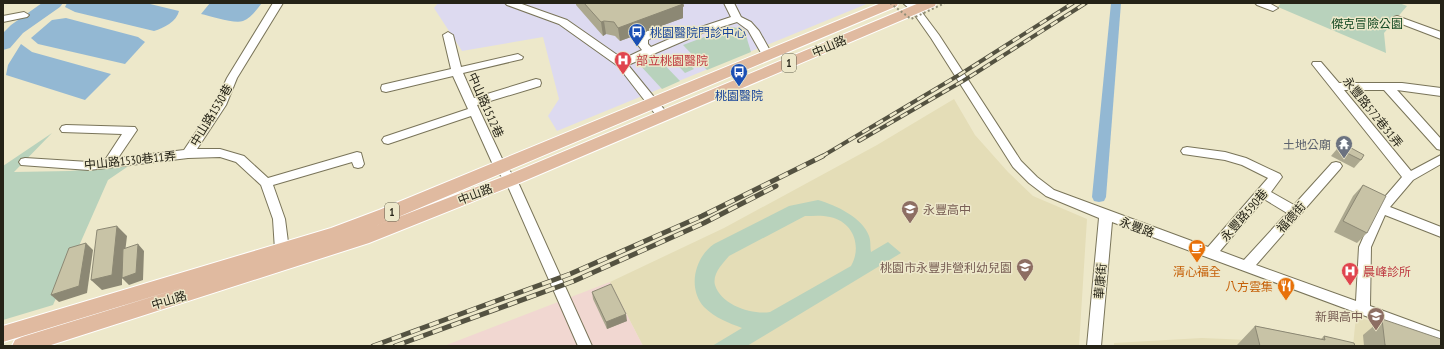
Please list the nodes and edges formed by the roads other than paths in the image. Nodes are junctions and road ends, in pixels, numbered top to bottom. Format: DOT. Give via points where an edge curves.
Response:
graph roads {
  1 [pos="278,3"];
  2 [pos="510,3"];
  3 [pos="729,3"];
  4 [pos="891,3"];
  5 [pos="930,3"];
  6 [pos="1260,3"];
  7 [pos="911,6"];
  8 [pos="1273,8"];
  9 [pos="24,15"];
  10 [pos="3,19"];
  11 [pos="737,19"];
  12 [pos="1397,19"];
  13 [pos="448,35"];
  14 [pos="1441,36"];
  15 [pos="682,38"];
  16 [pos="649,51"];
  17 [pos="768,56"];
  18 [pos="518,57"];
  19 [pos="622,64"];
  20 [pos="1317,64"];
  21 [pos="457,72"];
  22 [pos="536,83"];
  23 [pos="1387,86"];
  24 [pos="1336,87"];
  25 [pos="386,88"];
  26 [pos="1441,92"];
  27 [pos="473,107"];
  28 [pos="658,109"];
  29 [pos="66,128"];
  30 [pos="388,140"];
  31 [pos="1441,146"];
  32 [pos="1187,151"];
  33 [pos="188,154"];
  34 [pos="1441,159"];
  35 [pos="25,162"];
  36 [pos="108,164"];
  37 [pos="358,164"];
  38 [pos="1336,166"];
  39 [pos="500,167"];
  40 [pos="1409,177"];
  41 [pos="511,180"];
  42 [pos="266,183"];
  43 [pos="1263,193"];
  44 [pos="1381,209"];
  45 [pos="1296,212"];
  46 [pos="1106,215"];
  47 [pos="1441,232"];
  48 [pos="282,250"];
  49 [pos="1211,253"];
  50 [pos="1247,266"];
  51 [pos="1363,310"];
  52 [pos="3,334"];
  53 [pos="1441,338"];
  54 [pos="587,345"];
  55 [pos="22,346"];
  56 [pos="1094,346"];
  1 -- 33 [label="street, 中山路1530巷" via="232,78 220,105"];
  2 -- 19 [label="street" via="563,22"];
  3 -- 11 [label="street"];
  4 -- 17 [label="main road, 中山路 / 1"];
  5 -- 7 [label="main road, 1"];
  6 -- 8 [label="street"];
  7 -- 28 [label="main road, 中山路 / 1"];
  7 -- 46 [label="street, 永豐路" via="1017,164 1050,193"];
  9 -- 10 [label="street"];
  11 -- 15 [label="street"];
  11 -- 17 [label="street" via="752,28"];
  12 -- 14 [label="street"];
  13 -- 21 [label="street, 中山路1512巷"];
  15 -- 16 [label="street"];
  15 -- 16 [label="street" via="672,30 662,30 643,39 643,45"];
  16 -- 19 [label="street"];
  17 -- 28 [label="main road, 中山路 / 1"];
  18 -- 21 [label="street"];
  19 -- 28 [label="street"];
  20 -- 24 [label="street, 永豐路572巷31弄"];
  21 -- 25 [label="street"];
  21 -- 27 [label="street, 中山路1512巷"];
  22 -- 27 [label="street"];
  23 -- 24 [label="street"];
  23 -- 26 [label="street"];
  23 -- 31 [label="street"];
  24 -- 40 [label="street, 永豐路572巷31弄"];
  27 -- 30 [label="street"];
  27 -- 39 [label="street, 中山路1512巷"];
  28 -- 39 [label="main road, 中山路 / 1"];
  28 -- 41 [label="main road, 中山路 / 1"];
  29 -- 36 [label="street" via="131,130"];
  32 -- 43 [label="street, 永豐路590巷" via="1225,156 1246,162 1276,177"];
  33 -- 36 [label="street, 中山路1530巷11弄"];
  33 -- 42 [label="street, 中山路1530巷" via="220,153 240,159"];
  34 -- 40 [label="street"];
  35 -- 36 [label="street, 中山路1530巷11弄" via="89,166"];
  37 -- 42 [label="street" via="357,156"];
  38 -- 45 [label="street, 福德街"];
  39 -- 41 [label="street, 中山路1512巷"];
  39 -- 48 [label="main road, 中山路 / 1" via="385,215"];
  40 -- 44 [label="street"];
  41 -- 54 [label="street, 中山路1512巷"];
  41 -- 55 [label="main road, 中山路 / 1" via="363,238"];
  42 -- 48 [label="street, 中山路1530巷" via="279,219"];
  43 -- 45 [label="street"];
  43 -- 49 [label="street, 永豐路590巷"];
  44 -- 47 [label="street"];
  44 -- 51 [label="street" via="1365,247"];
  45 -- 50 [label="street, 福德街"];
  46 -- 49 [label="street, 永豐路"];
  46 -- 56 [label="street, 華康街"];
  48 -- 52 [label="main road, 中山路 / 1"];
  49 -- 50 [label="street, 永豐路"];
  50 -- 51 [label="street, 永豐路"];
  51 -- 53 [label="street, 永豐路"];
}
